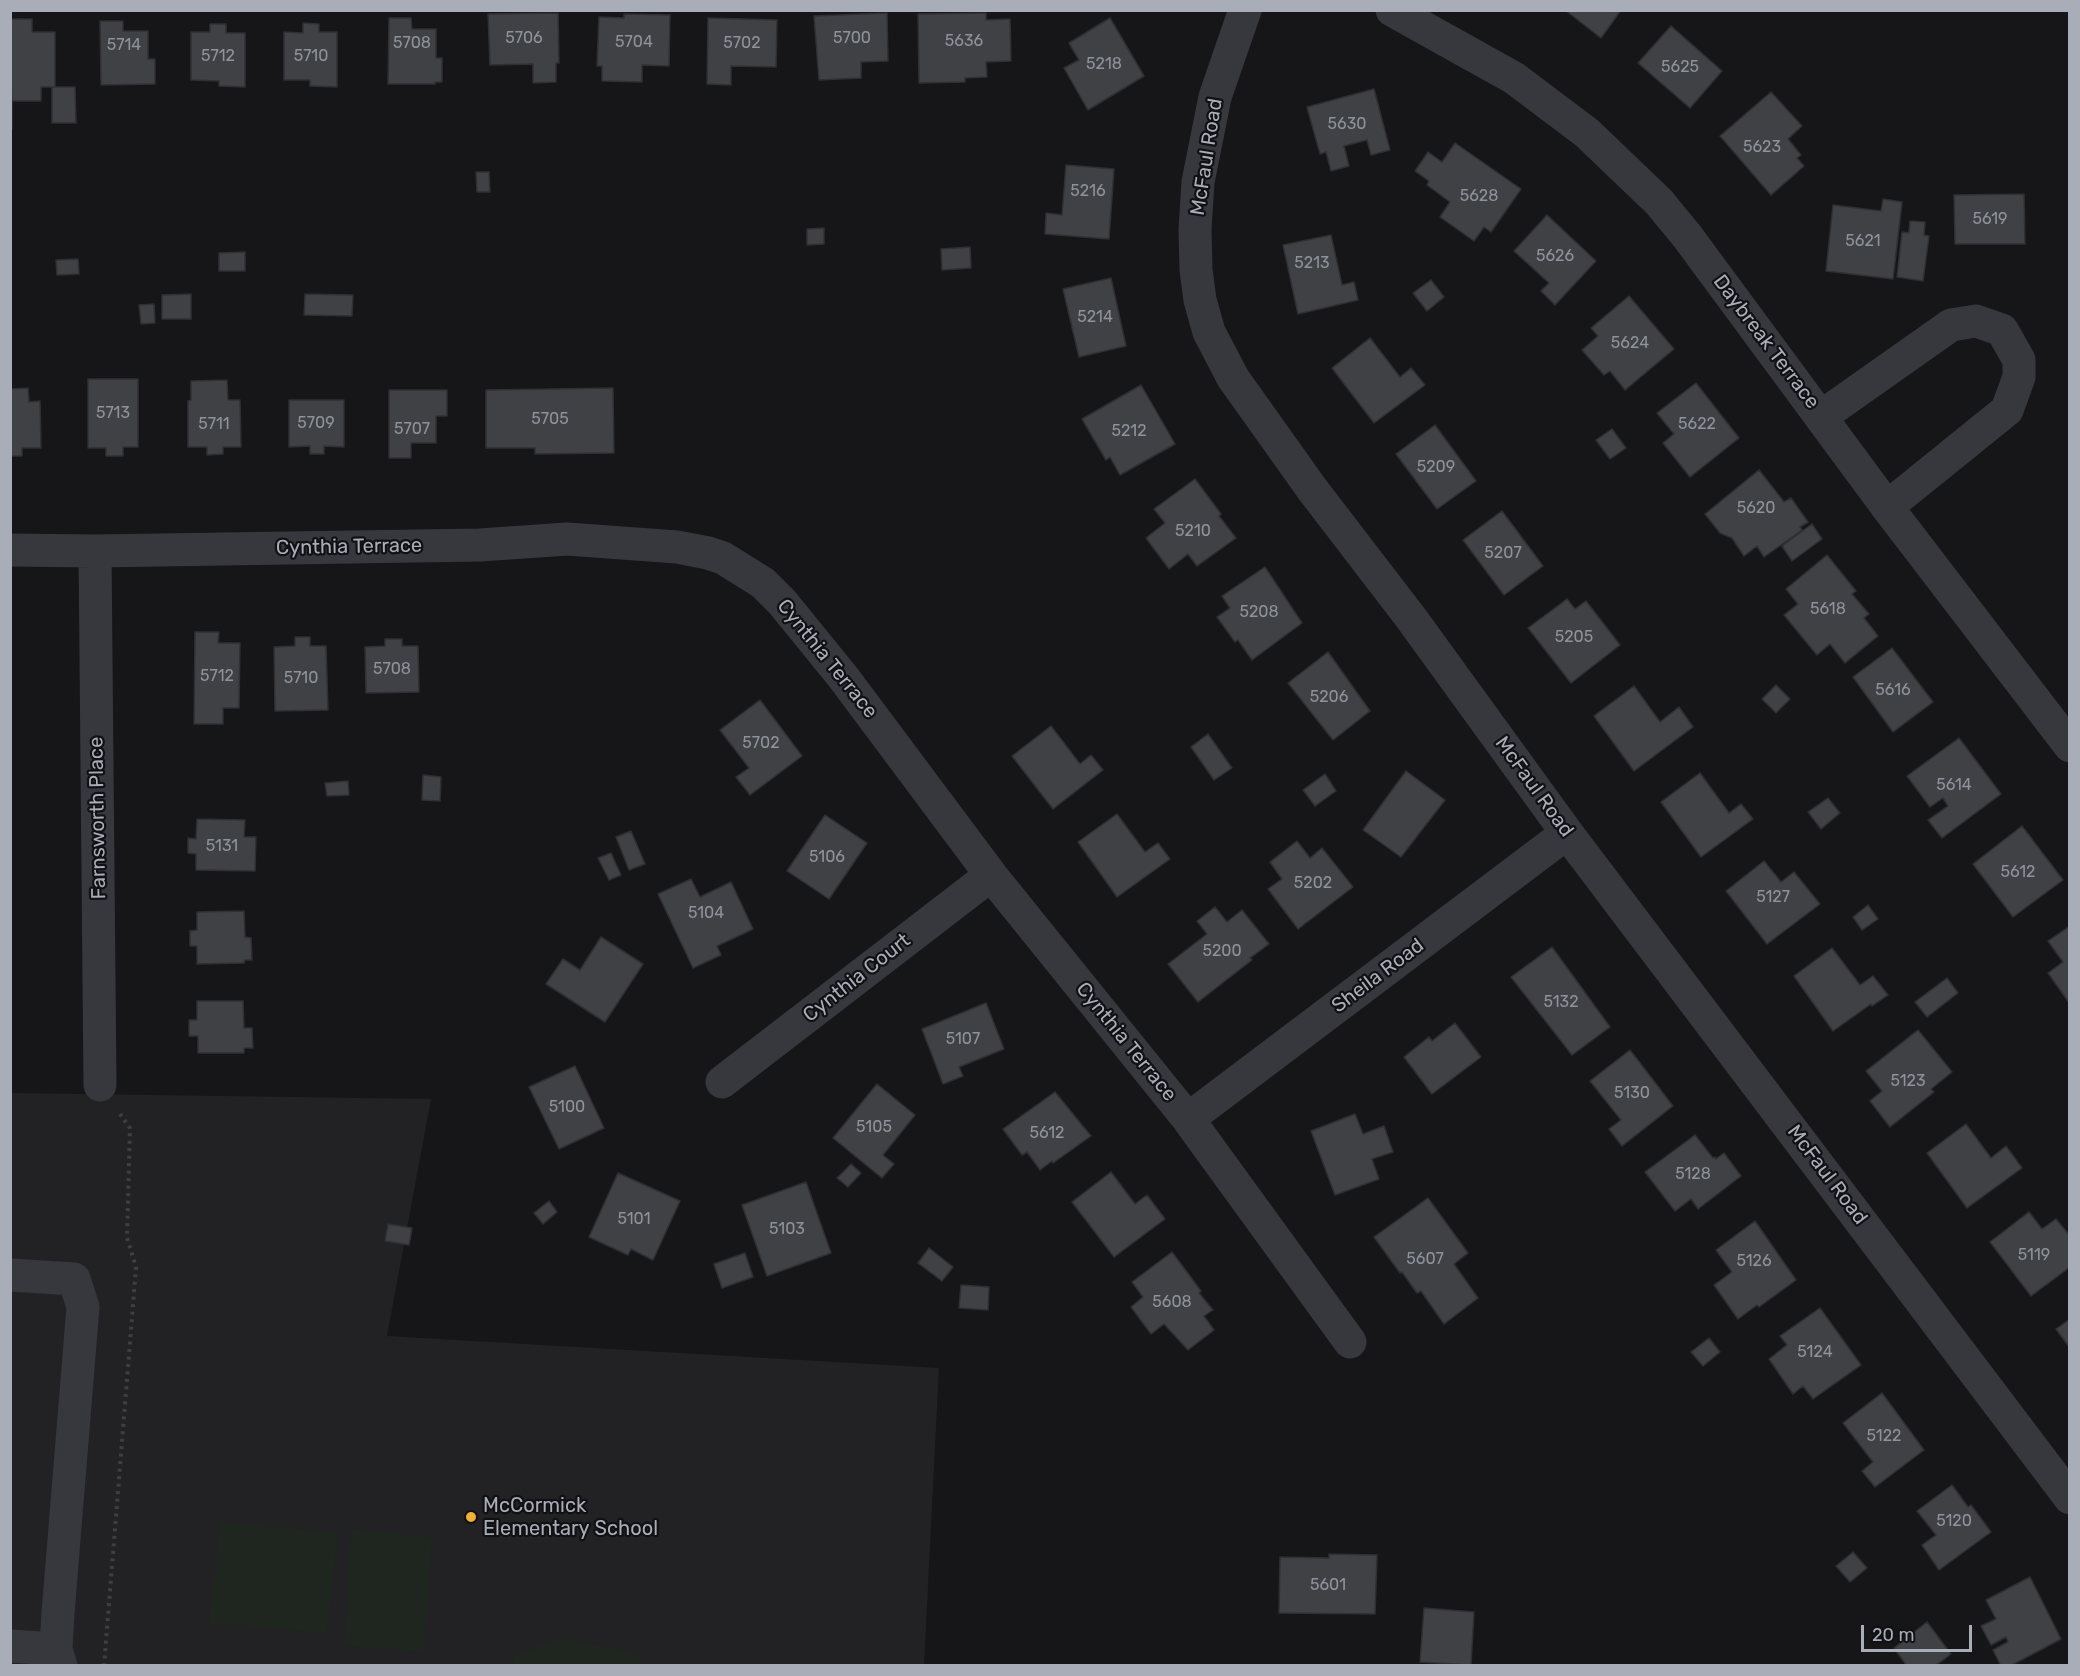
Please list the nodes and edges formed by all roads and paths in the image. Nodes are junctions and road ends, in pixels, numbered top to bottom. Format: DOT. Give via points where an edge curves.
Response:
graph roads {
  1 [pos="1245,10"];
  2 [pos="1392,10"];
  3 [pos="1822,416"];
  4 [pos="1887,507"];
  5 [pos="10,550"];
  6 [pos="95,550"];
  7 [pos="2070,746"];
  8 [pos="1567,833"];
  9 [pos="991,875"];
  10 [pos="722,1082"];
  11 [pos="100,1085"];
  12 [pos="1188,1119"];
  13 [pos="10,1275"];
  14 [pos="1350,1342"];
  15 [pos="2070,1498"];
  16 [pos="10,1646"];
  17 [pos="59,1657"];
  18 [pos="104,1665"];
  1 -- 8 [label="street, McFaul Road" via="1215,97 1198,182 1196,270 1209,332 1233,378 1312,489"];
  2 -- 3 [label="street, Daybreak Terrace" via="1514,78 1587,133 1628,171 1687,236"];
  3 -- 4 [label="street, Daybreak Terrace"];
  3 -- 4 [label="street" via="1951,325 1976,321 2002,330 2019,360 2019,377 2007,410"];
  4 -- 7 [label="street, Daybreak Terrace"];
  5 -- 6 [label="street, Cynthia Terrace"];
  6 -- 9 [label="street, Cynthia Terrace" via="480,545 567,539 677,547 716,555 763,582 782,602 843,676"];
  6 -- 11 [label="street, Farnsworth Place"];
  8 -- 12 [label="street, Sheila Road"];
  8 -- 15 [label="street, McFaul Road"];
  9 -- 10 [label="street, Cynthia Court"];
  9 -- 12 [label="street, Cynthia Terrace"];
  11 -- 18 [label="path" via="130,1128 127,1238 136,1267"];
  12 -- 14 [label="street, Cynthia Terrace"];
  13 -- 17 [label="street" via="74,1279 82,1307"];
  16 -- 17 [label="street"];
}
